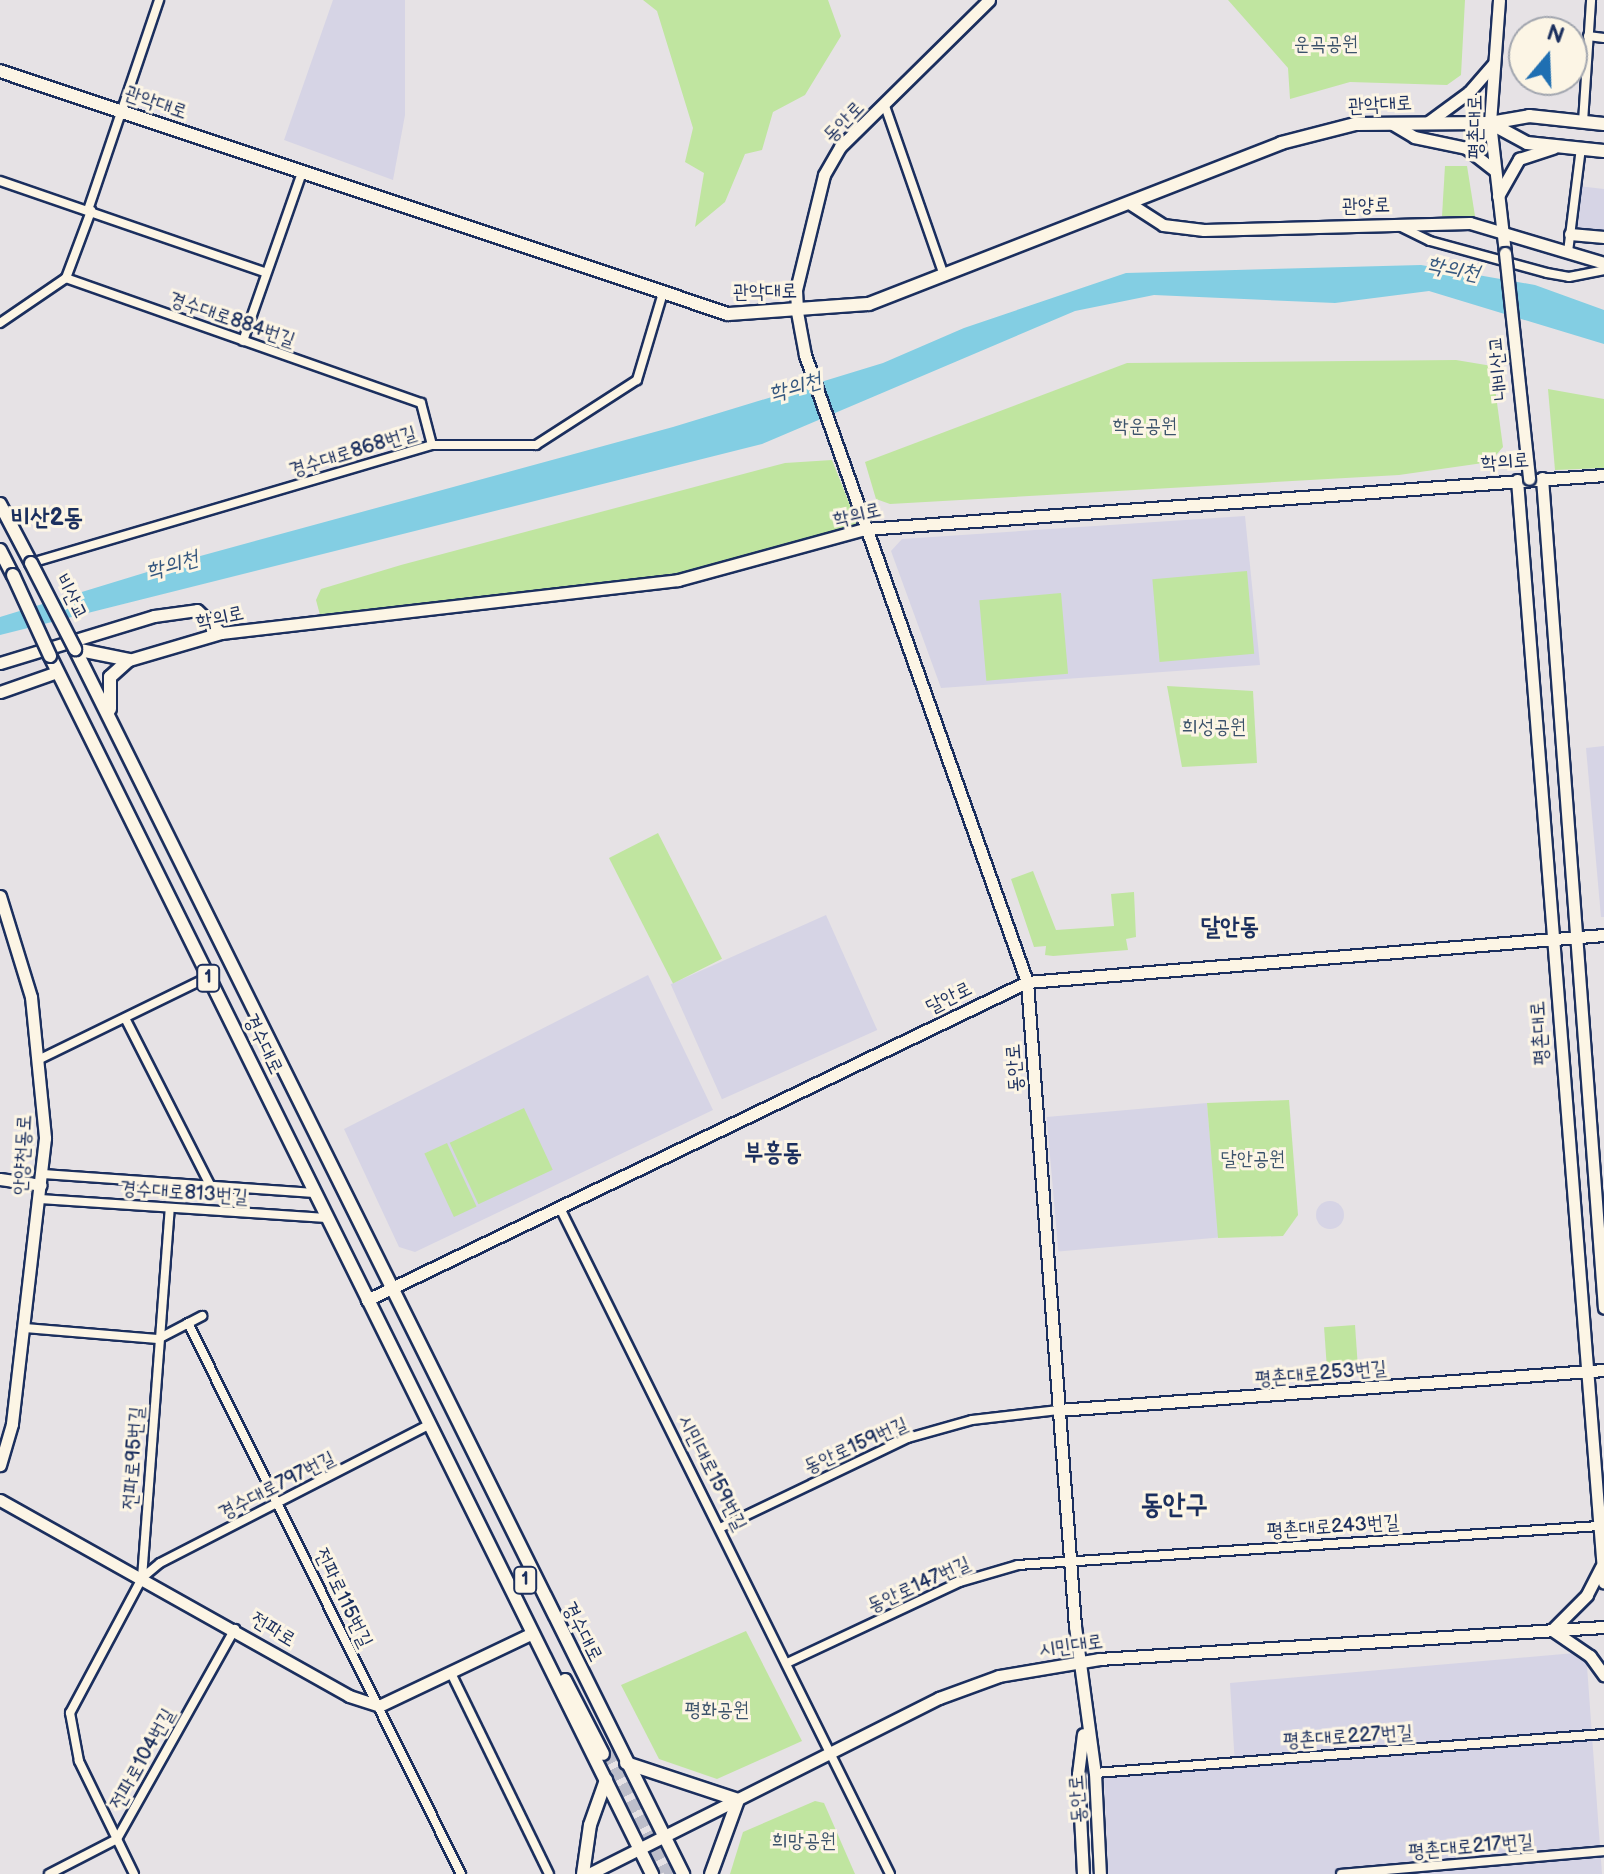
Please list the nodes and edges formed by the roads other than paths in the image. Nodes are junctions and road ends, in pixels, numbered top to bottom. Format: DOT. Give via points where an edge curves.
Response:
graph roads {
  1 [pos="159,0"];
  2 [pos="989,0"];
  3 [pos="1499,0"];
  4 [pos="1591,0"];
  5 [pos="1588,36"];
  6 [pos="1604,38"];
  7 [pos="1494,62"];
  8 [pos="0,71"];
  9 [pos="1585,96"];
  10 [pos="885,106"];
  11 [pos="122,112"];
  12 [pos="1583,122"];
  13 [pos="1391,123"];
  14 [pos="1427,123"];
  15 [pos="1490,123"];
  16 [pos="1604,124"];
  17 [pos="1563,146"];
  18 [pos="1581,148"];
  19 [pos="1604,151"];
  20 [pos="1495,171"];
  21 [pos="301,175"];
  22 [pos="0,181"];
  23 [pos="1498,196"];
  24 [pos="1129,203"];
  25 [pos="90,211"];
  26 [pos="1395,224"];
  27 [pos="1503,231"];
  28 [pos="1570,234"];
  29 [pos="1604,237"];
  30 [pos="1568,252"];
  31 [pos="1505,253"];
  32 [pos="1604,263"];
  33 [pos="1604,270"];
  34 [pos="265,272"];
  35 [pos="944,275"];
  36 [pos="66,278"];
  37 [pos="662,296"];
  38 [pos="797,312"];
  39 [pos="0,323"];
  40 [pos="243,341"];
  41 [pos="432,445"];
  42 [pos="1604,475"];
  43 [pos="1529,479"];
  44 [pos="0,504"];
  45 [pos="865,529"];
  46 [pos="0,550"];
  47 [pos="31,563"];
  48 [pos="221,633"];
  49 [pos="75,649"];
  50 [pos="129,660"];
  51 [pos="0,663"];
  52 [pos="57,672"];
  53 [pos="0,692"];
  54 [pos="110,716"];
  55 [pos="0,896"];
  56 [pos="1604,935"];
  57 [pos="1576,937"];
  58 [pos="1551,938"];
  59 [pos="208,977"];
  60 [pos="1027,982"];
  61 [pos="126,1020"];
  62 [pos="40,1059"];
  63 [pos="0,1179"];
  64 [pos="42,1179"];
  65 [pos="211,1187"];
  66 [pos="314,1193"];
  67 [pos="40,1199"];
  68 [pos="560,1208"];
  69 [pos="170,1209"];
  70 [pos="326,1218"];
  71 [pos="389,1289"];
  72 [pos="367,1300"];
  73 [pos="1604,1308"];
  74 [pos="202,1316"];
  75 [pos="188,1323"];
  76 [pos="25,1328"];
  77 [pos="158,1339"];
  78 [pos="1604,1370"];
  79 [pos="1587,1371"];
  80 [pos="446,1408"];
  81 [pos="1058,1410"];
  82 [pos="428,1425"];
  83 [pos="440,1449"];
  84 [pos="0,1465"];
  85 [pos="0,1500"];
  86 [pos="279,1505"];
  87 [pos="1599,1526"];
  88 [pos="722,1527"];
  89 [pos="1070,1564"];
  90 [pos="1602,1565"];
  91 [pos="142,1578"];
  92 [pos="1604,1583"];
  93 [pos="1604,1627"];
  94 [pos="236,1629"];
  95 [pos="1552,1630"];
  96 [pos="533,1633"];
  97 [pos="1079,1662"];
  98 [pos="787,1663"];
  99 [pos="452,1675"];
  100 [pos="1604,1675"];
  101 [pos="379,1706"];
  102 [pos="1085,1722"];
  103 [pos="1604,1734"];
  104 [pos="828,1755"];
  105 [pos="626,1763"];
  106 [pos="1095,1773"];
  107 [pos="606,1780"];
  108 [pos="738,1800"];
  109 [pos="663,1837"];
  110 [pos="117,1839"];
  111 [pos="639,1848"];
  112 [pos="1604,1851"];
  113 [pos="1457,1869"];
  114 [pos="49,1874"];
  115 [pos="134,1874"];
  116 [pos="461,1874"];
  117 [pos="549,1874"];
  118 [pos="586,1874"];
  119 [pos="652,1874"];
  120 [pos="683,1874"];
  121 [pos="711,1874"];
  122 [pos="890,1874"];
  123 [pos="1083,1874"];
  124 [pos="1100,1874"];
  125 [pos="1341,1874"];
  1 -- 11 [label="street"];
  2 -- 10 [label="street, 동안로"];
  3 -- 7 [label="street, 평촌대로"];
  4 -- 5 [label="street"];
  5 -- 6 [label="street"];
  7 -- 14 [label="street" via="1469,92"];
  7 -- 15 [label="street, 평촌대로"];
  8 -- 11 [label="main road, 관악대로"];
  9 -- 12 [label="street"];
  10 -- 35 [label="street"];
  10 -- 38 [label="street, 동안로" via="840,147 824,175 796,290"];
  11 -- 21 [label="main road, 관악대로"];
  11 -- 25 [label="street"];
  12 -- 15 [label="main road, 관악대로" via="1529,116"];
  12 -- 16 [label="main road, 관악대로"];
  13 -- 14 [label="main road, 관악대로"];
  13 -- 20 [label="street" via="1414,137 1469,149"];
  13 -- 24 [label="main road, 관악대로" via="1355,124 1281,143"];
  14 -- 15 [label="main road, 관악대로"];
  15 -- 17 [label="main road, 관악대로" via="1527,143"];
  15 -- 20 [label="street, 평촌대로"];
  17 -- 18 [label="main road, 관악대로"];
  17 -- 23 [label="street" via="1519,159"];
  18 -- 19 [label="main road, 관악대로"];
  18 -- 28 [label="street"];
  20 -- 23 [label="street, 평촌대로"];
  21 -- 34 [label="street"];
  21 -- 37 [label="main road, 관악대로"];
  22 -- 25 [label="street"];
  23 -- 27 [label="street, 평촌대로"];
  24 -- 26 [label="street, 관양로" via="1163,225 1204,230"];
  24 -- 35 [label="main road, 관악대로"];
  25 -- 34 [label="street"];
  25 -- 36 [label="street"];
  26 -- 27 [label="street, 관양로" via="1470,223"];
  26 -- 33 [label="street" via="1430,241 1547,273 1569,277"];
  27 -- 30 [label="street, 관양로"];
  27 -- 31 [label="street, 평촌대로"];
  28 -- 29 [label="street"];
  28 -- 30 [label="street"];
  30 -- 32 [label="street, 관양로"];
  31 -- 43 [label="street, 내비산교, bridge"];
  34 -- 40 [label="street"];
  35 -- 38 [label="main road, 관악대로" via="869,304"];
  36 -- 39 [label="street"];
  36 -- 40 [label="street, 경수대로884번길"];
  37 -- 38 [label="main road, 관악대로" via="728,314"];
  37 -- 41 [label="street, 경수대로868번길" via="637,380 536,445"];
  38 -- 45 [label="street, 동안로" via="805,355"];
  40 -- 41 [label="street, 경수대로884번길" via="421,403"];
  41 -- 47 [label="street, 경수대로868번길"];
  42 -- 43 [label="street, 학의로"];
  43 -- 45 [label="street, 학의로"];
  43 -- 57 [label="street"];
  43 -- 58 [label="street, 평촌대로"];
  44 -- 47 [label="main road, 1"];
  45 -- 48 [label="street, 학의로" via="733,569 650,585"];
  45 -- 60 [label="street, 동안로"];
  46 -- 52 [label="main road, 경수대로 / 1, bridge"];
  47 -- 49 [label="main road, 비산교 / 1, bridge"];
  48 -- 50 [label="street, 학의로"];
  48 -- 51 [label="street" via="197,610 154,616"];
  49 -- 50 [label="main road"];
  49 -- 54 [label="main road, 경수대로 / 1"];
  50 -- 54 [label="main road" via="110,677"];
  52 -- 53 [label="street"];
  52 -- 59 [label="main road, 경수대로 / 1"];
  54 -- 71 [label="main road, 경수대로 / 1"];
  55 -- 62 [label="street, 안양천동로" via="31,997"];
  56 -- 57 [label="street, 달안로"];
  57 -- 58 [label="street, 달안로"];
  57 -- 73 [label="street"];
  58 -- 60 [label="street, 달안로"];
  58 -- 79 [label="street, 평촌대로"];
  59 -- 61 [label="street"];
  59 -- 66 [label="main road, 경수대로 / 1"];
  60 -- 68 [label="street, 달안로"];
  60 -- 81 [label="street, 동안로"];
  61 -- 62 [label="street"];
  61 -- 65 [label="street, 경수대로813번길"];
  62 -- 64 [label="street, 안양천동로"];
  63 -- 64 [label="street"];
  64 -- 65 [label="street, 경수대로813번길"];
  64 -- 67 [label="street, 안양천동로"];
  65 -- 66 [label="street, 경수대로813번길"];
  66 -- 70 [label="main road, 경수대로 / 1"];
  67 -- 69 [label="street, 경수대로813번길"];
  67 -- 76 [label="street, 안양천동로"];
  68 -- 71 [label="street, 달안로"];
  68 -- 88 [label="street, 시민대로159번길"];
  69 -- 70 [label="street, 경수대로813번길"];
  69 -- 77 [label="street, 전파로95번길"];
  70 -- 72 [label="main road, 경수대로 / 1"];
  71 -- 72 [label="street, 달안로"];
  71 -- 80 [label="main road, 경수대로 / 1"];
  72 -- 82 [label="main road, 경수대로 / 1"];
  74 -- 75 [label="street"];
  75 -- 77 [label="street"];
  75 -- 86 [label="street, 전파로115번길"];
  76 -- 77 [label="street"];
  76 -- 84 [label="street, 안양천동로"];
  77 -- 91 [label="street, 전파로95번길"];
  78 -- 79 [label="street, 평촌대로253번길"];
  79 -- 81 [label="street, 평촌대로253번길"];
  79 -- 87 [label="street, 평촌대로"];
  80 -- 83 [label="main road, 경수대로 / 1" via="607,1752"];
  80 -- 105 [label="main road, 경수대로"];
  81 -- 88 [label="street, 동안로159번길" via="972,1420 908,1438"];
  81 -- 89 [label="street, 동안로"];
  82 -- 83 [label="main road, 경수대로 / 1"];
  82 -- 86 [label="street, 경수대로797번길"];
  83 -- 96 [label="main road, 경수대로"];
  85 -- 91 [label="street, 전파로"];
  86 -- 91 [label="street, 경수대로797번길" via="160,1563"];
  86 -- 101 [label="street, 전파로115번길"];
  87 -- 89 [label="street, 평촌대로243번길"];
  87 -- 90 [label="street, 평촌대로"];
  88 -- 98 [label="street, 시민대로159번길"];
  89 -- 97 [label="street, 동안로"];
  89 -- 98 [label="street, 동안로147번길" via="1018,1565 960,1582"];
  90 -- 92 [label="street, 평촌대로"];
  90 -- 95 [label="street" via="1587,1595"];
  91 -- 94 [label="street, 전파로"];
  91 -- 110 [label="street" via="70,1713 79,1761"];
  93 -- 95 [label="street, 시민대로"];
  94 -- 101 [label="street, 전파로" via="349,1696"];
  94 -- 110 [label="street, 전파로104번길"];
  95 -- 97 [label="street, 시민대로"];
  95 -- 100 [label="street" via="1590,1656"];
  96 -- 99 [label="street"];
  96 -- 107 [label="main road, 경수대로"];
  97 -- 102 [label="street, 동안로"];
  97 -- 104 [label="street, 시민대로" via="999,1676 939,1698"];
  98 -- 104 [label="street, 시민대로159번길"];
  99 -- 101 [label="street"];
  99 -- 117 [label="street"];
  101 -- 116 [label="street, 전파로115번길"];
  102 -- 106 [label="street, 동안로"];
  102 -- 123 [label="street, 동안로" via="1078,1774"];
  103 -- 106 [label="street, 평촌대로227번길"];
  104 -- 108 [label="street, 시민대로"];
  104 -- 122 [label="street, 시민대로159번길"];
  105 -- 108 [label="main road"];
  105 -- 109 [label="main road, 경수대로"];
  106 -- 124 [label="street, 동안로"];
  107 -- 111 [label="main road, 경수대로"];
  107 -- 118 [label="main road" via="590,1825"];
  108 -- 109 [label="street, 시민대로"];
  108 -- 121 [label="main road"];
  109 -- 111 [label="street, 시민대로"];
  109 -- 120 [label="main road, 경수대로"];
  110 -- 114 [label="street, 전파로104번길"];
  110 -- 115 [label="street"];
  111 -- 118 [label="street, 시민대로"];
  111 -- 119 [label="main road, 경수대로"];
  112 -- 113 [label="street, 평촌대로217번길"];
  113 -- 125 [label="street, 평촌대로217번길"];
}
